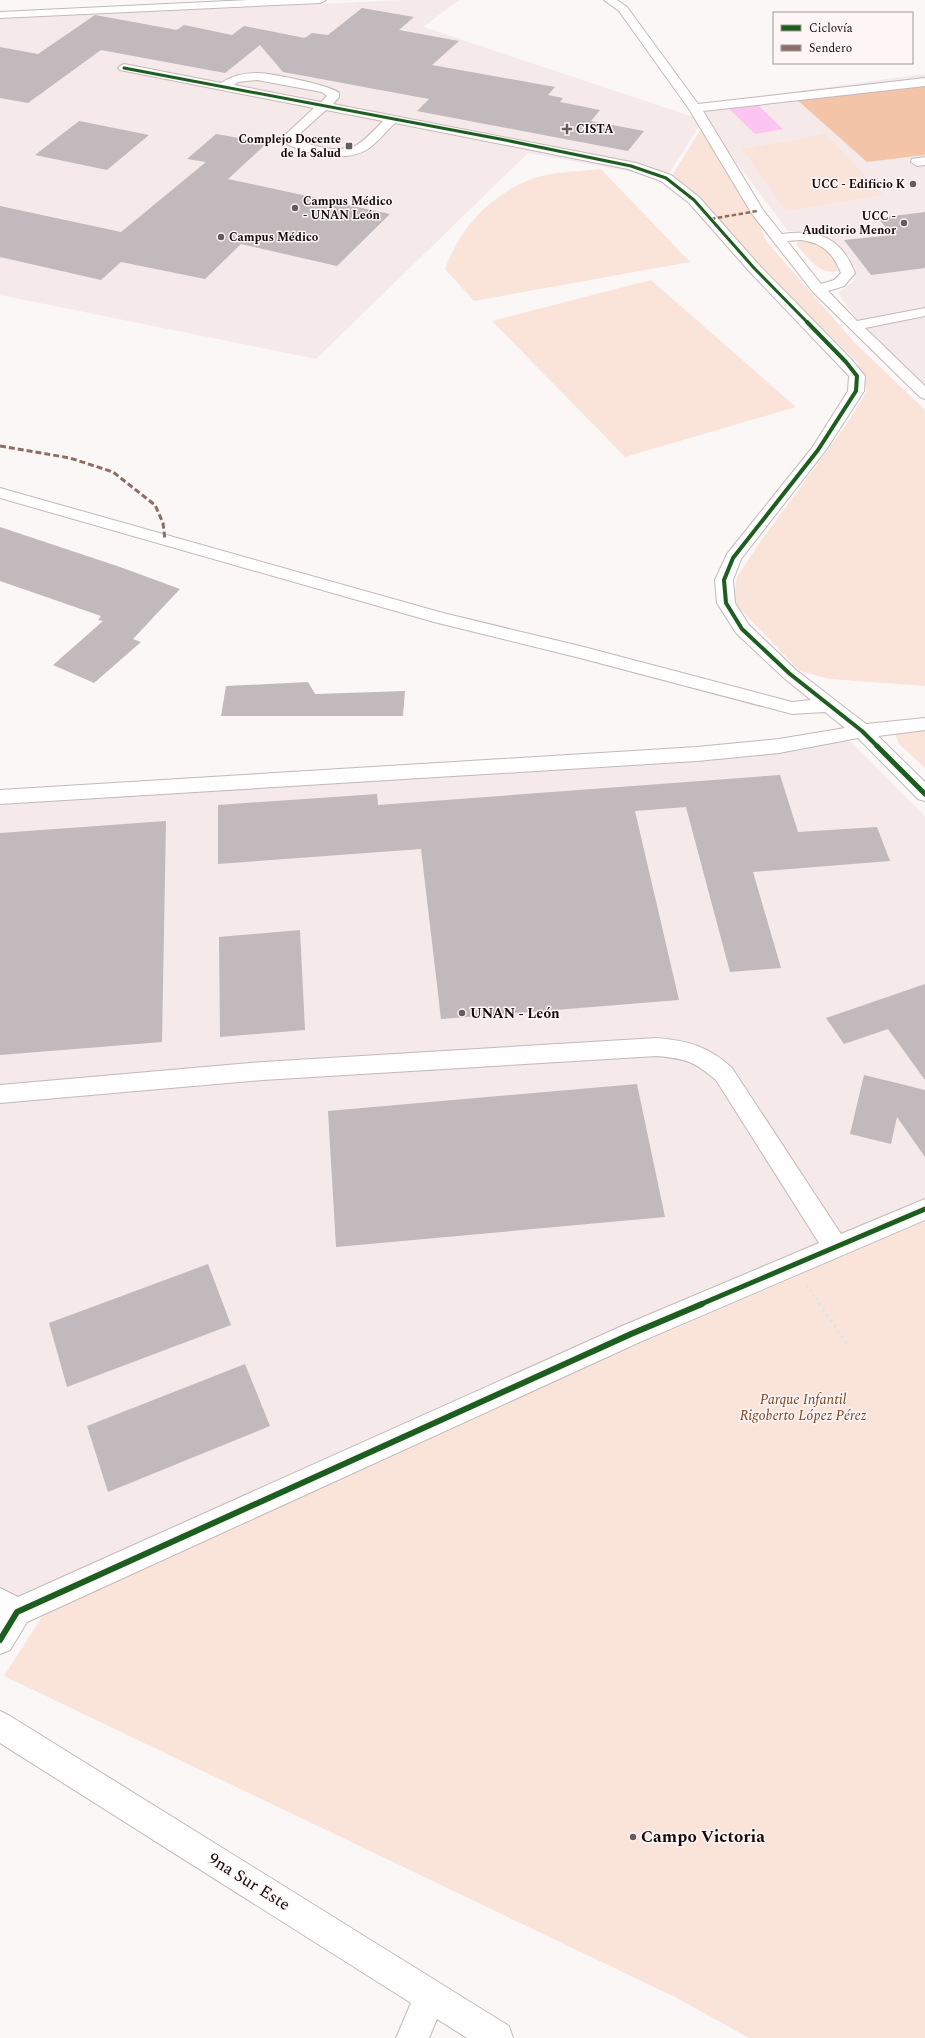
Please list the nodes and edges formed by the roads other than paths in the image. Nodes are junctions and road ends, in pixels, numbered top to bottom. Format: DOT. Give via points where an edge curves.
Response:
graph roads {
  1 [pos="133,0"];
  2 [pos="320,0"];
  3 [pos="610,0"];
  4 [pos="146,8"];
  5 [pos="0,15"];
  6 [pos="124,68"];
  7 [pos="925,82"];
  8 [pos="223,87"];
  9 [pos="324,107"];
  10 [pos="695,108"];
  11 [pos="392,119"];
  12 [pos="778,238"];
  13 [pos="818,289"];
  14 [pos="925,312"];
  15 [pos="854,326"];
  16 [pos="925,394"];
  17 [pos="0,493"];
  18 [pos="830,705"];
  19 [pos="925,724"];
  20 [pos="862,731"];
  21 [pos="925,794"];
  22 [pos="0,797"];
  23 [pos="0,1094"];
  24 [pos="925,1209"];
  25 [pos="835,1246"];
  26 [pos="8,1607"];
  27 [pos="0,1640"];
  28 [pos="0,1726"];
  29 [pos="430,1996"];
  30 [pos="412,2038"];
  31 [pos="497,2038"];
  1 -- 4 [label="street"];
  2 -- 4 [label="street"];
  3 -- 10 [label="street" via="623,9"];
  4 -- 5 [label="street"];
  6 -- 8 [label="street"];
  7 -- 10 [label="street"];
  8 -- 9 [label="street"];
  8 -- 9 [label="street" via="235,79 258,76 325,89 333,93 333,97"];
  9 -- 11 [label="street"];
  9 -- 11 [label="street" via="290,136 291,141 298,145 349,152 361,148"];
  10 -- 12 [label="street" via="757,211"];
  11 -- 18 [label="street" via="631,166 666,178 694,200 754,268 857,376 856,391 818,450 733,558 724,580 726,603 742,629 790,674"];
  12 -- 13 [label="street"];
  12 -- 13 [label="street" via="796,235 827,242 844,261 848,273 839,282"];
  13 -- 15 [label="street"];
  14 -- 15 [label="street"];
  15 -- 16 [label="street"];
  17 -- 18 [label="street" via="440,618 792,708"];
  18 -- 20 [label="street"];
  19 -- 20 [label="street"];
  20 -- 21 [label="street"];
  20 -- 22 [label="street" via="779,746 697,754"];
  23 -- 25 [label="street" via="263,1070 657,1047 684,1049 707,1058 724,1074"];
  24 -- 25 [label="street"];
  25 -- 26 [label="street"];
  26 -- 27 [label="street"];
  28 -- 29 [label="street, 9na Sur Este"];
  29 -- 30 [label="street"];
  29 -- 31 [label="street, 9na Sur Este"];
}
